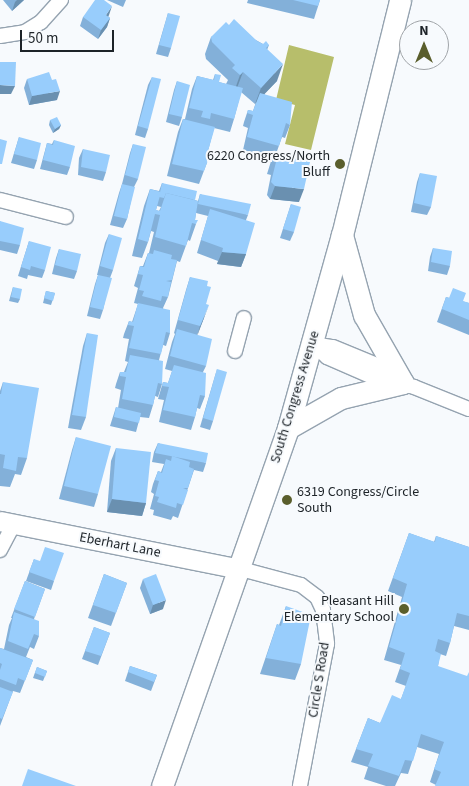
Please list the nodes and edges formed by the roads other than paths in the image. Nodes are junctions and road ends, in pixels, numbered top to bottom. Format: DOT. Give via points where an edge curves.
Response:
graph roads {
  1 [pos="61,0"];
  2 [pos="400,0"];
  3 [pos="0,36"];
  4 [pos="0,200"];
  5 [pos="66,217"];
  6 [pos="342,235"];
  7 [pos="244,318"];
  8 [pos="312,344"];
  9 [pos="235,351"];
  10 [pos="403,383"];
  11 [pos="469,409"];
  12 [pos="288,428"];
  13 [pos="7,523"];
  14 [pos="0,550"];
  15 [pos="240,569"];
  16 [pos="162,786"];
  17 [pos="300,786"];
  1 -- 3 [label="street" via="41,22 25,32"];
  2 -- 6 [label="main road, South Congress Avenue"];
  4 -- 5 [label="street"];
  6 -- 8 [label="main road, South Congress Avenue"];
  6 -- 10 [label="main road" via="364,314"];
  7 -- 9 [label="street"];
  8 -- 10 [label="street" via="332,347 389,370"];
  8 -- 12 [label="main road, South Congress Avenue"];
  10 -- 11 [label="street"];
  10 -- 12 [label="main road" via="341,398"];
  12 -- 15 [label="main road, South Congress Avenue"];
  13 -- 14 [label="street"];
  13 -- 15 [label="street, Eberhart Lane"];
  15 -- 16 [label="main road, South Congress Avenue"];
  15 -- 17 [label="street, Circle S Road" via="301,585 317,597 323,610 327,644"];
}
